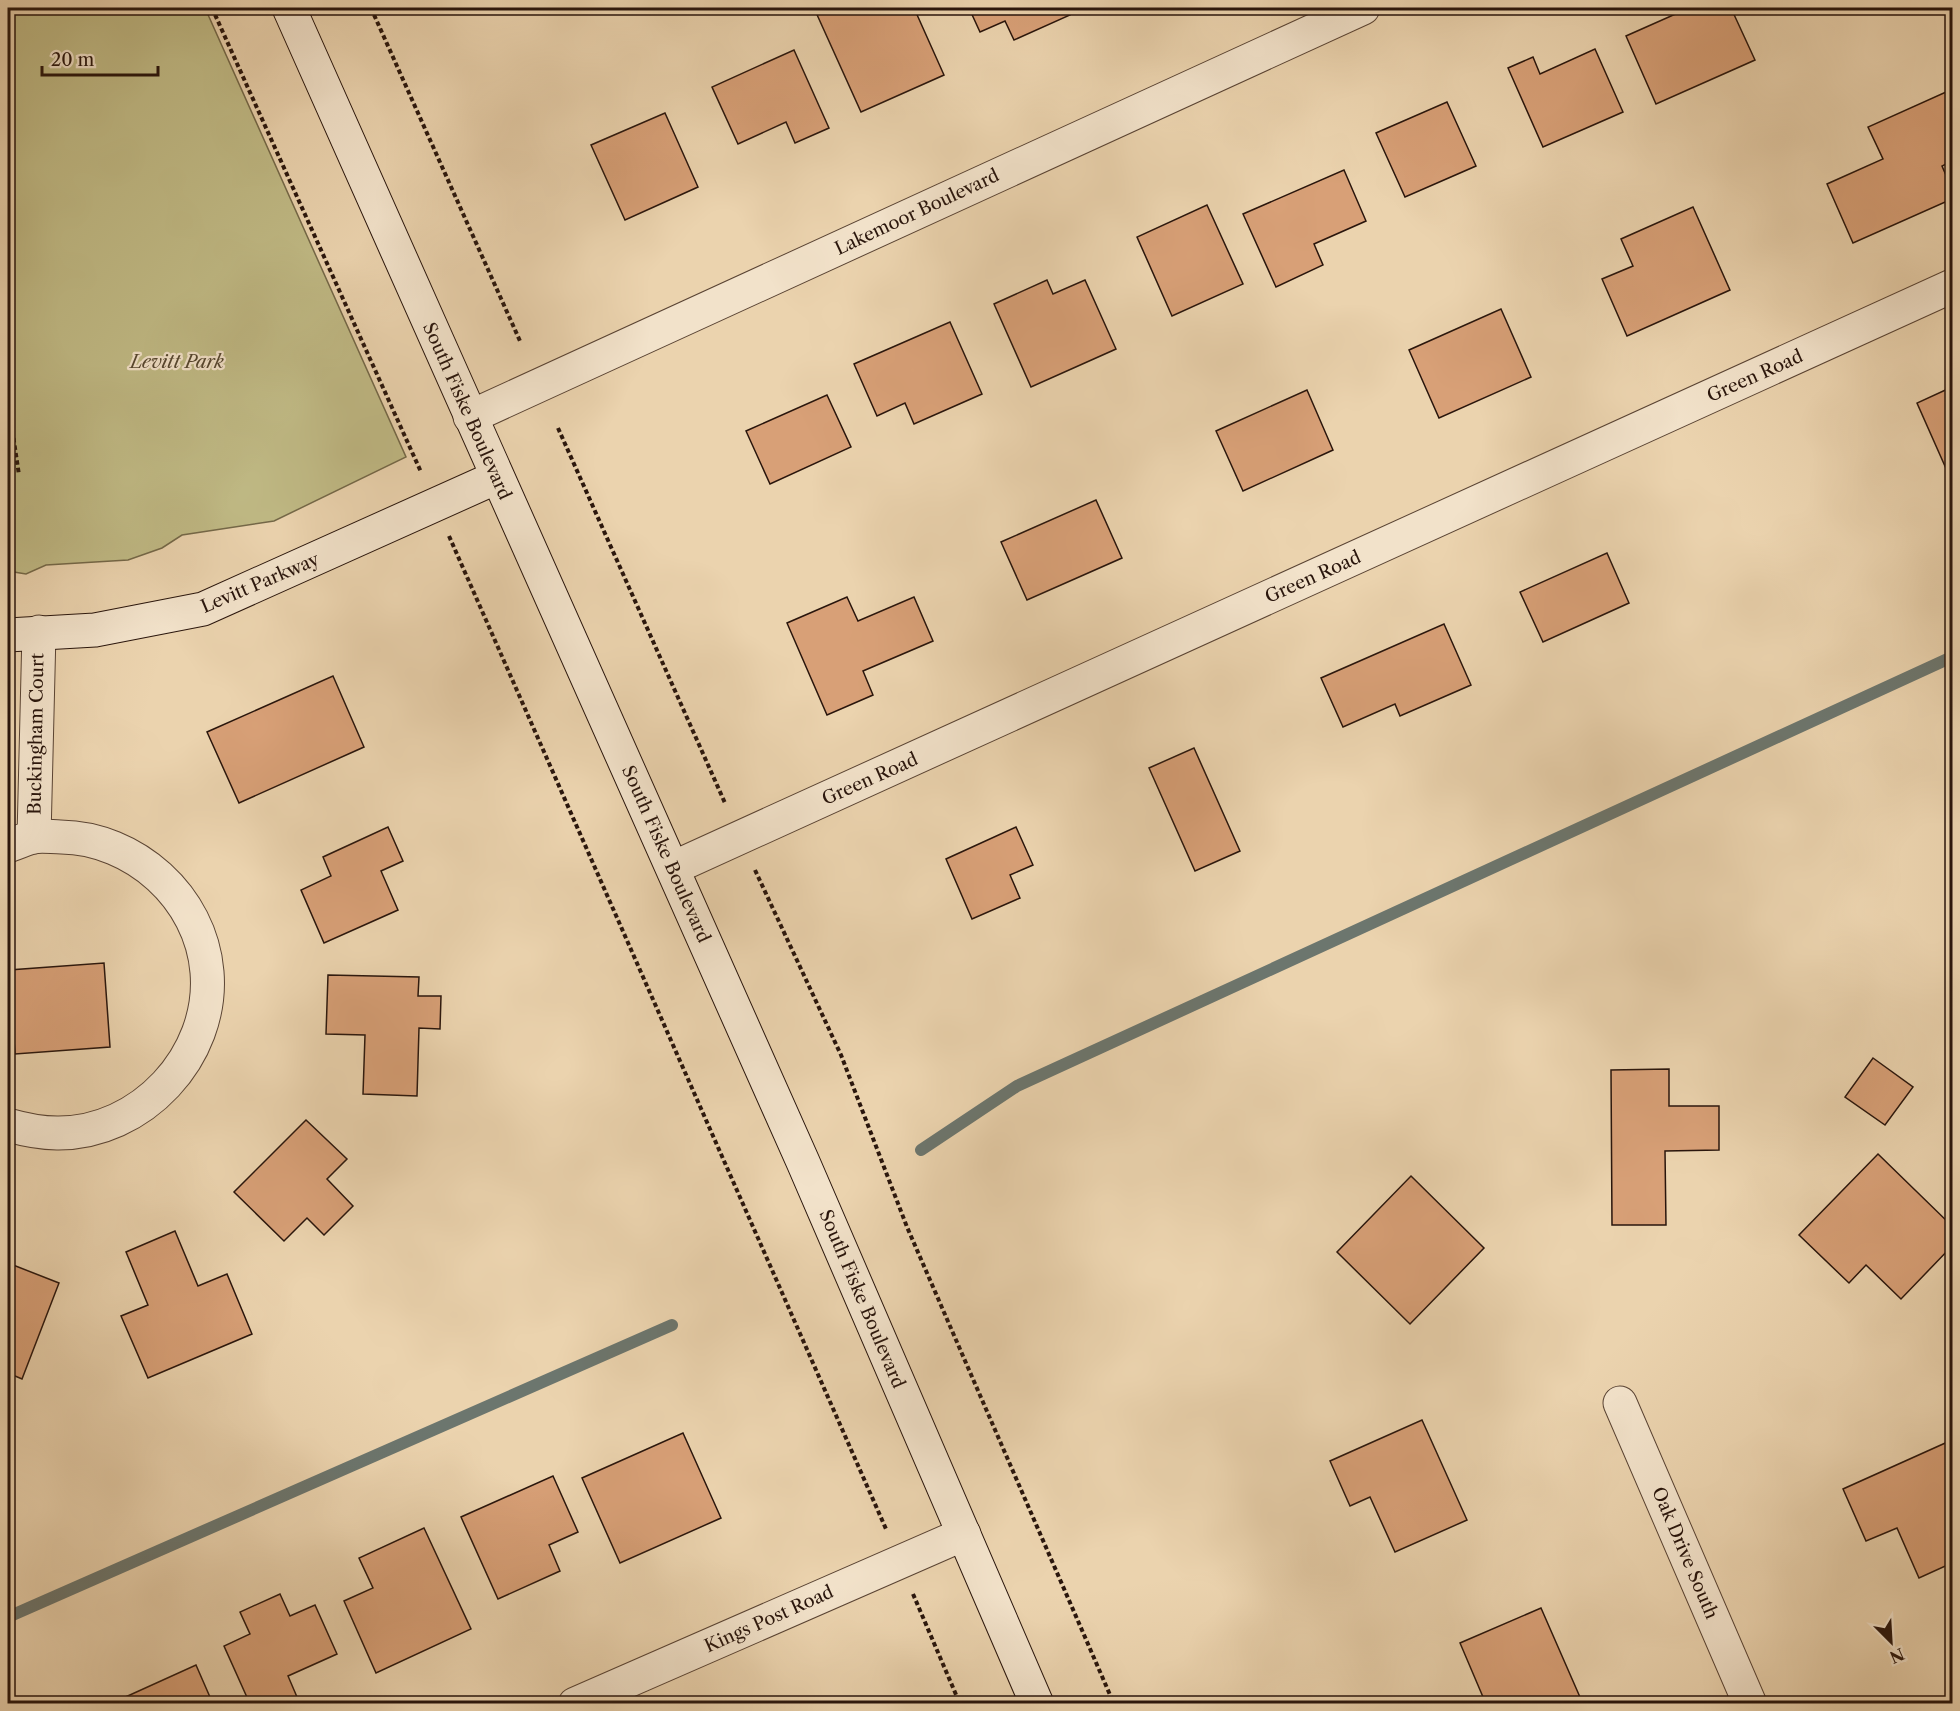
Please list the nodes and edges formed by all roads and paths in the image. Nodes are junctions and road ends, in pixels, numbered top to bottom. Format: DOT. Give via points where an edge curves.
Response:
graph roads {
  1 [pos="212,8"];
  2 [pos="289,8"];
  3 [pos="371,8"];
  4 [pos="1364,8"];
  5 [pos="1953,286"];
  6 [pos="520,342"];
  7 [pos="8,401"];
  8 [pos="470,417"];
  9 [pos="558,428"];
  10 [pos="19,475"];
  11 [pos="496,477"];
  12 [pos="436,506"];
  13 [pos="23,633"];
  14 [pos="741,838"];
  15 [pos="21,841"];
  16 [pos="673,868"];
  17 [pos="8,1125"];
  18 [pos="1620,1402"];
  19 [pos="964,1534"];
  20 [pos="901,1561"];
  21 [pos="575,1704"];
  22 [pos="960,1704"];
  23 [pos="1037,1704"];
  24 [pos="1114,1704"];
  25 [pos="1750,1704"];
  1 -- 12 [label="path"];
  2 -- 8 [label="street, South Fiske Boulevard"];
  3 -- 6 [label="path"];
  4 -- 8 [label="street, Lakemoor Boulevard"];
  5 -- 14 [label="street, Green Road"];
  7 -- 10 [label="path"];
  8 -- 11 [label="street, South Fiske Boulevard"];
  9 -- 14 [label="path"];
  11 -- 12 [label="street, Levitt Parkway"];
  11 -- 16 [label="street, South Fiske Boulevard"];
  12 -- 13 [label="street, Levitt Parkway" via="203,609 95,630"];
  12 -- 20 [label="path"];
  13 -- 15 [label="street, Buckingham Court"];
  14 -- 16 [label="street, Green Road"];
  14 -- 24 [label="path" via="841,1055 908,1227"];
  15 -- 17 [label="street, Buckingham Court" via="83,837 130,853 168,883 195,925 207,972 203,1021 183,1066 149,1102 106,1125 57,1133"];
  16 -- 19 [label="street, South Fiske Boulevard"];
  18 -- 25 [label="street, Oak Drive South"];
  19 -- 20 [label="street, Kings Post Road"];
  19 -- 23 [label="street, South Fiske Boulevard"];
  20 -- 21 [label="street, Kings Post Road"];
  20 -- 22 [label="path"];
}
